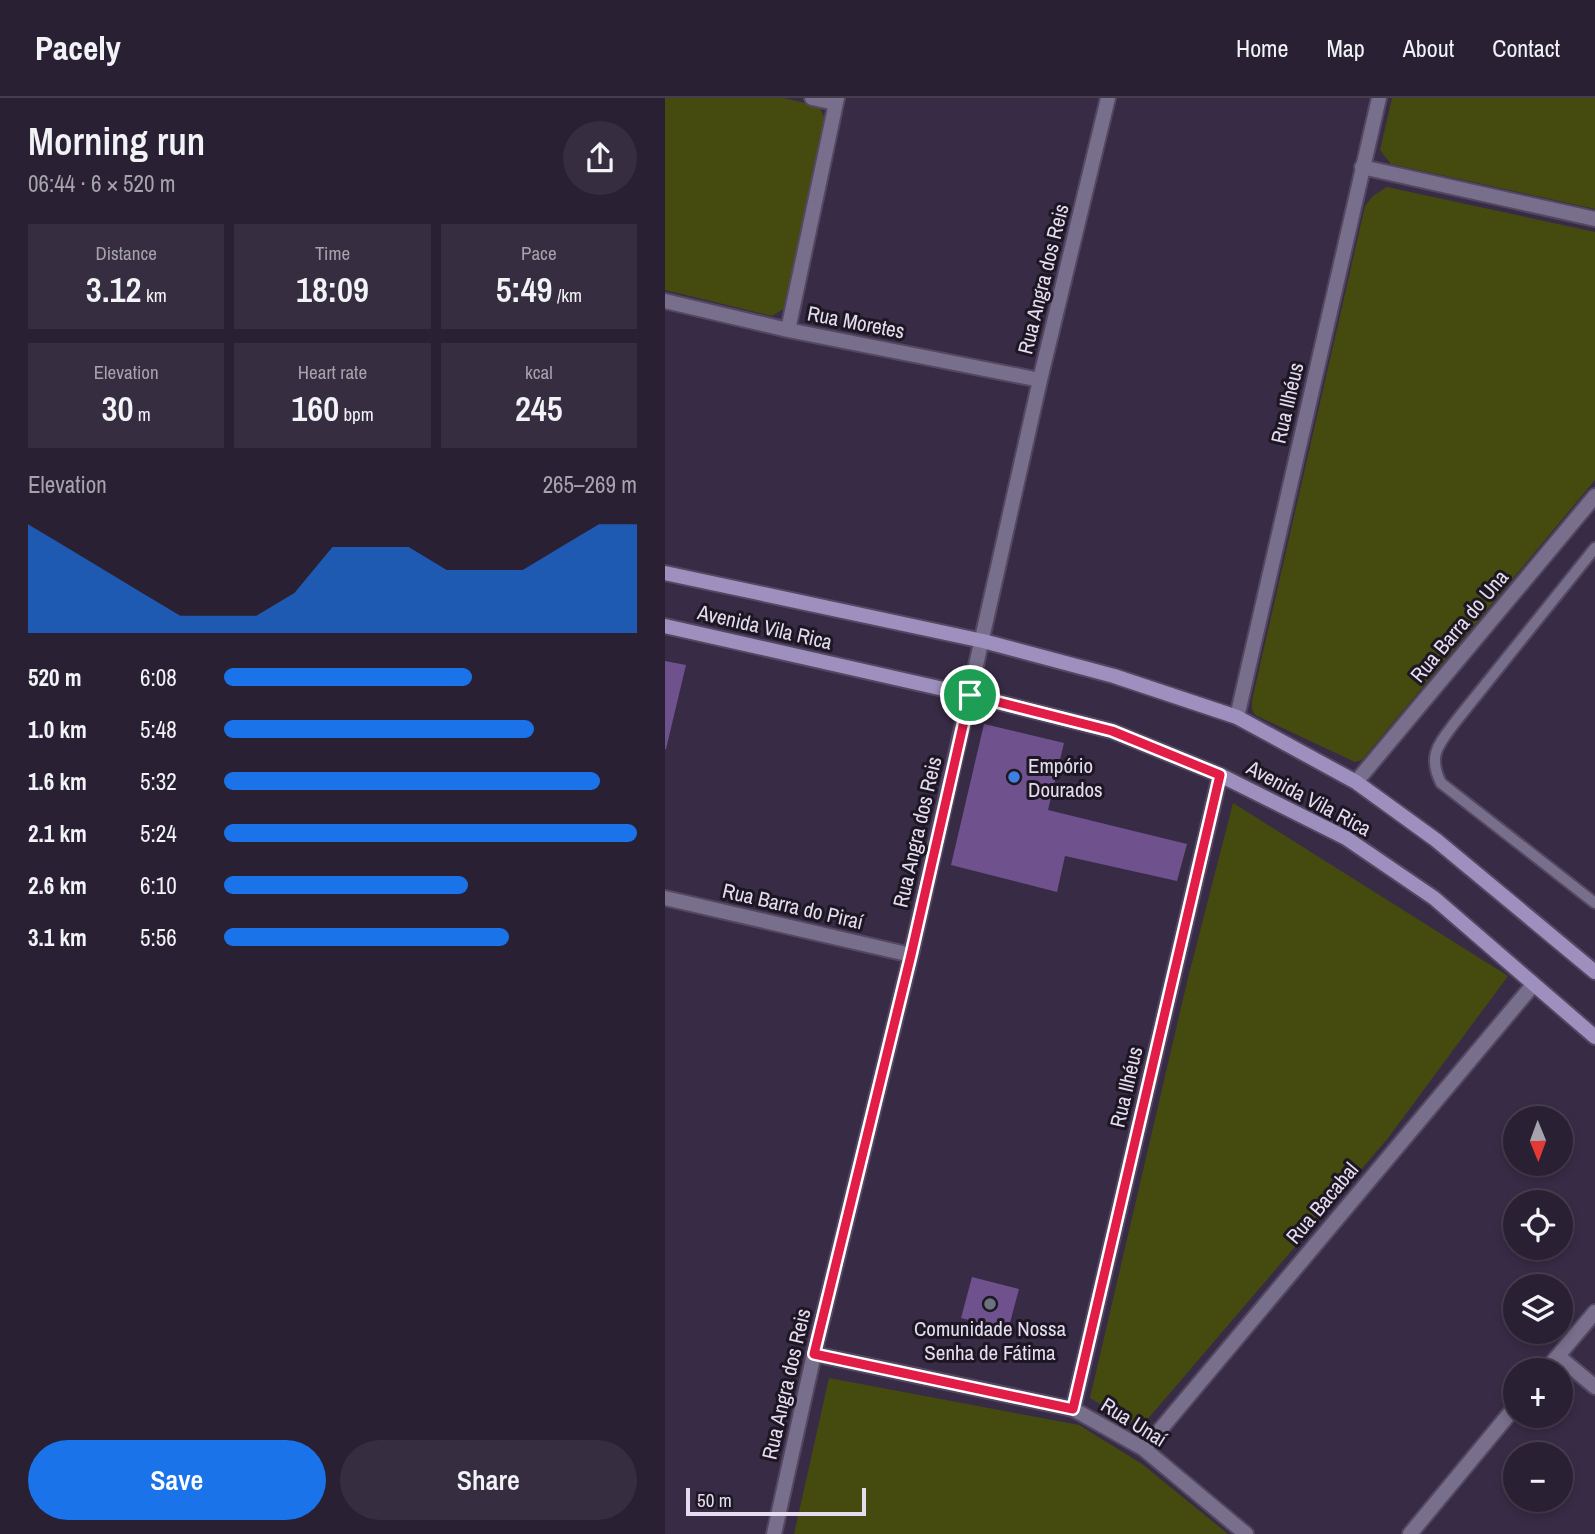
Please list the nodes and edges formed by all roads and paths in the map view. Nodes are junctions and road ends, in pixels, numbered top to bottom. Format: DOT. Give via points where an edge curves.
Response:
graph roads {
  1 [pos="812,98"];
  2 [pos="1108,98"];
  3 [pos="1379,98"];
  4 [pos="836,100"];
  5 [pos="1362,167"];
  6 [pos="1595,219"];
  7 [pos="665,301"];
  8 [pos="788,330"];
  9 [pos="1040,380"];
  10 [pos="1595,496"];
  11 [pos="1595,548"];
  12 [pos="665,573"];
  13 [pos="665,625"];
  14 [pos="983,641"];
  15 [pos="970,695"];
  16 [pos="1237,717"];
  17 [pos="1220,775"];
  18 [pos="1356,782"];
  19 [pos="665,898"];
  20 [pos="1595,903"];
  21 [pos="911,955"];
  22 [pos="1595,971"];
  23 [pos="1533,985"];
  24 [pos="1595,1037"];
  25 [pos="1595,1311"];
  26 [pos="814,1354"];
  27 [pos="1558,1356"];
  28 [pos="1595,1387"];
  29 [pos="1073,1409"];
  30 [pos="1503,1422"];
  31 [pos="1144,1449"];
  32 [pos="774,1534"];
  33 [pos="1246,1534"];
  34 [pos="1410,1534"];
  1 -- 4 [label="street"];
  2 -- 9 [label="street, Rua Angra dos Reis"];
  3 -- 5 [label="street, Rua Ilhéus"];
  4 -- 8 [label="street"];
  5 -- 6 [label="street"];
  5 -- 16 [label="street, Rua Ilhéus"];
  7 -- 8 [label="street, Rua Moretes"];
  8 -- 9 [label="street, Rua Moretes"];
  9 -- 14 [label="street, Rua Angra dos Reis"];
  10 -- 18 [label="street, Rua Barra do Una"];
  11 -- 20 [label="lane" via="1456,721 1433,762 1441,783"];
  12 -- 14 [label="street, Avenida Vila Rica"];
  13 -- 15 [label="street, Avenida Vila Rica"];
  14 -- 15 [label="street, Rua Angra dos Reis"];
  14 -- 16 [label="street, Avenida Vila Rica" via="1114,676"];
  15 -- 17 [label="street, Avenida Vila Rica" via="1112,731"];
  15 -- 21 [label="street, Rua Angra dos Reis"];
  16 -- 18 [label="street, Avenida Vila Rica"];
  17 -- 23 [label="street, Avenida Vila Rica" via="1346,838 1434,898"];
  17 -- 29 [label="street, Rua Ilhéus"];
  18 -- 22 [label="street, Avenida Vila Rica" via="1436,840"];
  19 -- 21 [label="street, Rua Barra do Piraí"];
  21 -- 26 [label="street, Rua Angra dos Reis"];
  23 -- 24 [label="street, Avenida Vila Rica"];
  23 -- 31 [label="street, Rua Bacabal"];
  25 -- 27 [label="street"];
  26 -- 29 [label="street, Rua Unaí"];
  26 -- 32 [label="street, Rua Angra dos Reis"];
  27 -- 28 [label="street"];
  29 -- 31 [label="street, Rua Unaí"];
  30 -- 34 [label="street"];
  31 -- 33 [label="street, Rua Unaí"];
}
